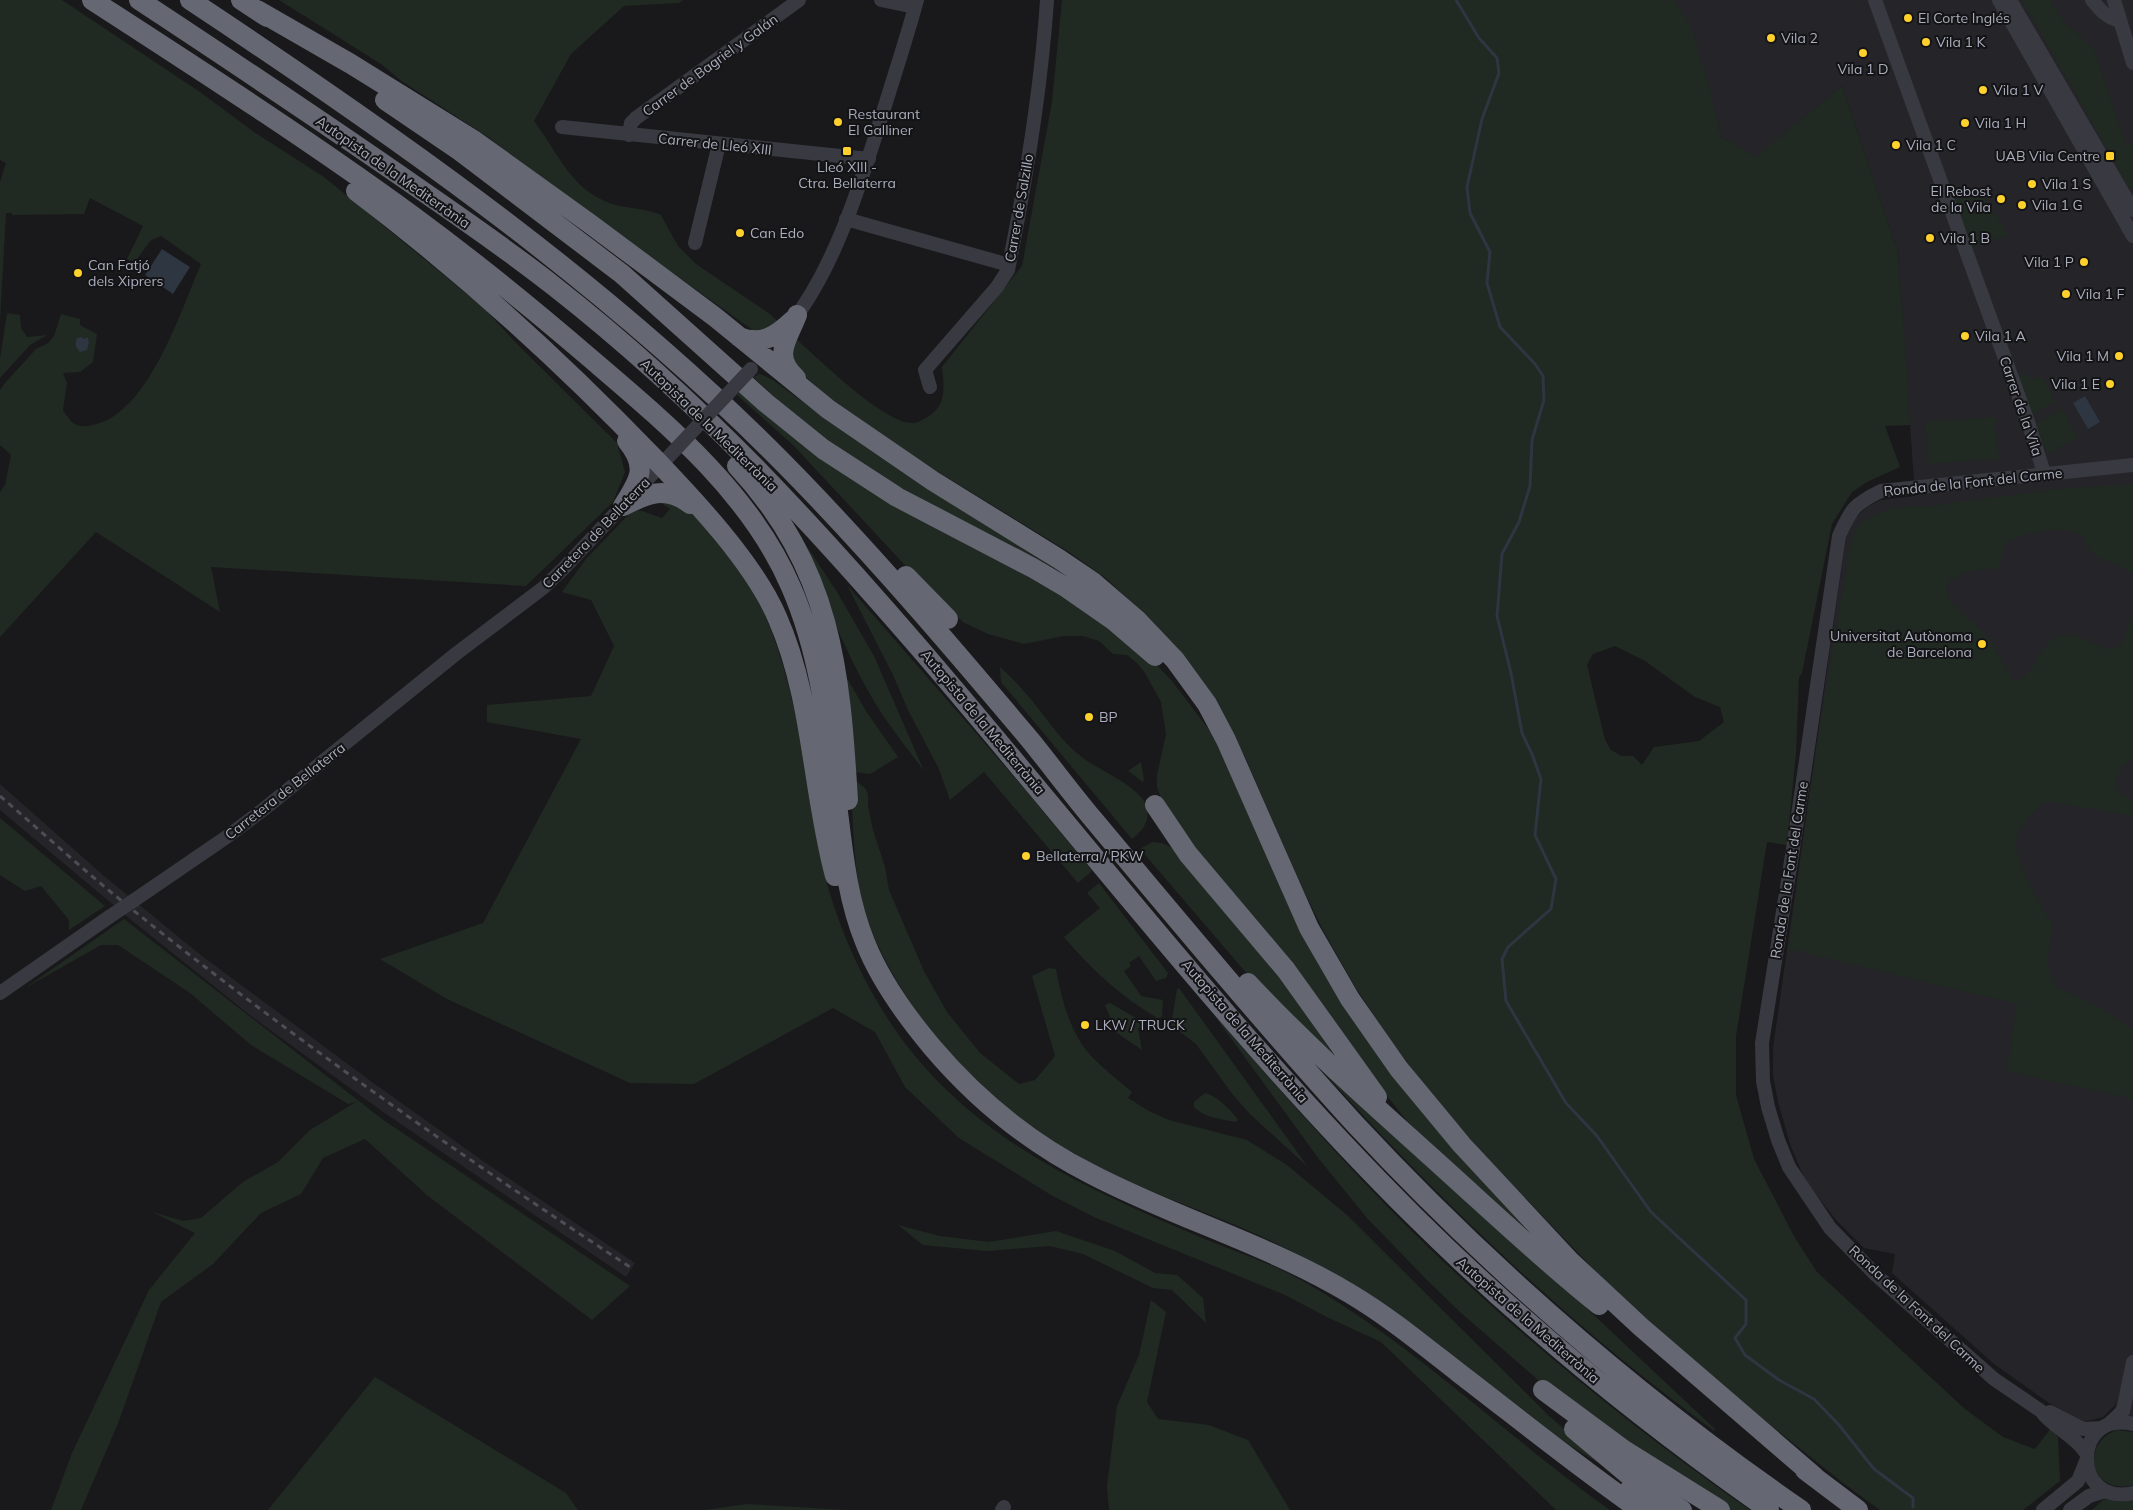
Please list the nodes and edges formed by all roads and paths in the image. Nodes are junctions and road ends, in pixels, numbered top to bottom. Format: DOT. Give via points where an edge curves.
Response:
graph roads {
  1 [pos="92,0"];
  2 [pos="139,0"];
  3 [pos="190,0"];
  4 [pos="798,0"];
  5 [pos="881,0"];
  6 [pos="1047,0"];
  7 [pos="1875,0"];
  8 [pos="1999,0"];
  9 [pos="2010,0"];
  10 [pos="2092,0"];
  11 [pos="2114,0"];
  12 [pos="916,4"];
  13 [pos="249,5"];
  14 [pos="2120,21"];
  15 [pos="2133,63"];
  16 [pos="231,91"];
  17 [pos="562,127"];
  18 [pos="629,135"];
  19 [pos="719,144"];
  20 [pos="868,159"];
  21 [pos="2121,189"];
  22 [pos="2133,198"];
  23 [pos="2118,209"];
  24 [pos="2133,210"];
  25 [pos="2133,217"];
  26 [pos="846,220"];
  27 [pos="2133,236"];
  28 [pos="696,243"];
  29 [pos="520,260"];
  30 [pos="1009,265"];
  31 [pos="795,318"];
  32 [pos="735,334"];
  33 [pos="554,358"];
  34 [pos="756,363"];
  35 [pos="930,387"];
  36 [pos="590,392"];
  37 [pos="828,409"];
  38 [pos="668,459"];
  39 [pos="2133,465"];
  40 [pos="2044,474"];
  41 [pos="806,486"];
  42 [pos="623,506"];
  43 [pos="708,519"];
  44 [pos="948,620"];
  45 [pos="1032,742"];
  46 [pos="1249,793"];
  47 [pos="1155,805"];
  48 [pos="0,993"];
  49 [pos="908,1016"];
  50 [pos="953,1071"];
  51 [pos="1429,1155"];
  52 [pos="2133,1362"];
  53 [pos="1500,1405"];
  54 [pos="2041,1410"];
  55 [pos="2133,1424"];
  56 [pos="2105,1427"];
  57 [pos="2086,1457"];
  58 [pos="1815,1477"];
  59 [pos="2105,1491"];
  60 [pos="2133,1494"];
  61 [pos="1640,1510"];
  62 [pos="1663,1510"];
  63 [pos="1682,1510"];
  64 [pos="1720,1510"];
  65 [pos="1769,1510"];
  66 [pos="1801,1510"];
  67 [pos="1858,1510"];
  68 [pos="2043,1510"];
  69 [pos="2070,1510"];
  1 -- 16 [label="highway"];
  2 -- 29 [label="highway, Autopista de la Mediterrània"];
  3 -- 41 [label="highway, Autopista de la Mediterrània" via="340,102 556,260 685,368"];
  4 -- 18 [label="street, Carrer de Bagriel y Galán" via="636,118 631,123"];
  5 -- 12 [label="street"];
  6 -- 30 [label="street, Carrer de Salzillo" via="1030,151"];
  7 -- 40 [label="street, Carrer de la Vila"];
  8 -- 23 [label="street"];
  9 -- 21 [label="street"];
  10 -- 14 [label="street" via="2112,20"];
  11 -- 14 [label="street"];
  12 -- 20 [label="street, Carretera de Bellaterra"];
  13 -- 32 [label="highway" via="475,141"];
  13 -- 46 [label="highway" via="460,151 622,274 766,403 823,449 897,497 1033,568 1113,620 1158,659 1191,696 1218,734"];
  14 -- 15 [label="street"];
  16 -- 33 [label="highway" via="291,142 384,212"];
  16 -- 49 [label="highway" via="419,220 556,330 671,430 755,523 789,582 814,655 843,858 861,932 873,961"];
  17 -- 18 [label="street, Carrer de Lleó XIII"];
  18 -- 19 [label="street, Carrer de Lleó XIII"];
  19 -- 20 [label="street, Carrer de Lleó XIII"];
  19 -- 28 [label="street"];
  20 -- 26 [label="street, Carretera de Bellaterra"];
  21 -- 22 [label="street"];
  21 -- 24 [label="street"];
  23 -- 25 [label="street"];
  23 -- 27 [label="street"];
  26 -- 30 [label="street"];
  26 -- 31 [label="street, Carretera de Bellaterra" via="824,268"];
  29 -- 49 [label="highway" via="581,321 720,448 773,511 801,557 818,597 837,669 851,846 859,900 872,939"];
  29 -- 65 [label="highway, Autopista de la Mediterrània" via="595,319 685,399 790,504 983,721 1265,1056 1414,1216 1520,1316 1582,1369"];
  30 -- 35 [label="street, Carrer de Salzillo" via="997,287 925,370"];
  31 -- 32 [label="highway" via="766,340 748,341"];
  31 -- 34 [label="street, Carretera de Bellaterra"];
  31 -- 37 [label="highway" via="784,346 783,361 788,371"];
  32 -- 34 [label="highway"];
  33 -- 36 [label="highway"];
  33 -- 38 [label="highway" via="594,388 657,448 666,452"];
  34 -- 37 [label="highway"];
  34 -- 38 [label="street, Carretera de Bellaterra, bridge"];
  36 -- 38 [label="highway"];
  36 -- 42 [label="highway" via="641,463 640,475"];
  37 -- 46 [label="highway" via="933,481 1060,559 1136,619 1175,660 1207,704"];
  38 -- 42 [label="street, Carretera de Bellaterra"];
  38 -- 43 [label="highway" via="682,488"];
  39 -- 40 [label="street, Ronda de la Font del Carme"];
  40 -- 54 [label="street, Ronda de la Font del Carme" via="1881,491 1862,500 1850,512 1839,536 1762,1043 1763,1081 1778,1140 1793,1174 1830,1228 1876,1275 1994,1379"];
  41 -- 44 [label="highway"];
  41 -- 45 [label="highway, Autopista de la Mediterrània"];
  42 -- 43 [label="highway" via="646,494 666,493 685,499"];
  42 -- 48 [label="street, Carretera de Bellaterra, bridge" via="543,588 264,809"];
  43 -- 50 [label="highway" via="761,587 784,633 802,701 830,859 845,912 863,958 880,990 907,1027 919,1042"];
  45 -- 51 [label="highway" via="1094,804 1226,960 1272,1009"];
  45 -- 66 [label="highway, Autopista de la Mediterrània" via="1259,1016 1358,1127 1453,1224 1604,1360 1717,1450"];
  46 -- 58 [label="highway" via="1309,928 1350,999 1399,1069 1535,1225 1606,1295"];
  47 -- 51 [label="highway" via="1188,854 1286,970 1385,1107"];
  49 -- 50 [label="highway"];
  50 -- 53 [label="highway" via="1006,1119 1062,1158 1123,1190 1266,1249 1327,1280 1386,1317"];
  51 -- 58 [label="highway" via="1542,1258 1740,1422"];
  52 -- 56 [label="street" via="2123,1411"];
  53 -- 61 [label="highway"];
  53 -- 62 [label="highway"];
  54 -- 56 [label="street, Ronda de la Font del Carme" via="2083,1429"];
  54 -- 57 [label="street, Ronda de la Font del Carme" via="2046,1418 2076,1440"];
  55 -- 56 [label="street, Ronda de la Font del Carme" via="2116,1423"];
  56 -- 57 [label="street" via="2091,1439"];
  57 -- 59 [label="street, Ronda de la Font del Carme" via="2087,1468 2094,1481"];
  57 -- 68 [label="street" via="2078,1481"];
  58 -- 67 [label="highway"];
  59 -- 60 [label="street"];
  59 -- 69 [label="street" via="2089,1496"];
  63 -- 64 [label="highway" via="1602,1454 1542,1393 1624,1450"];
}
